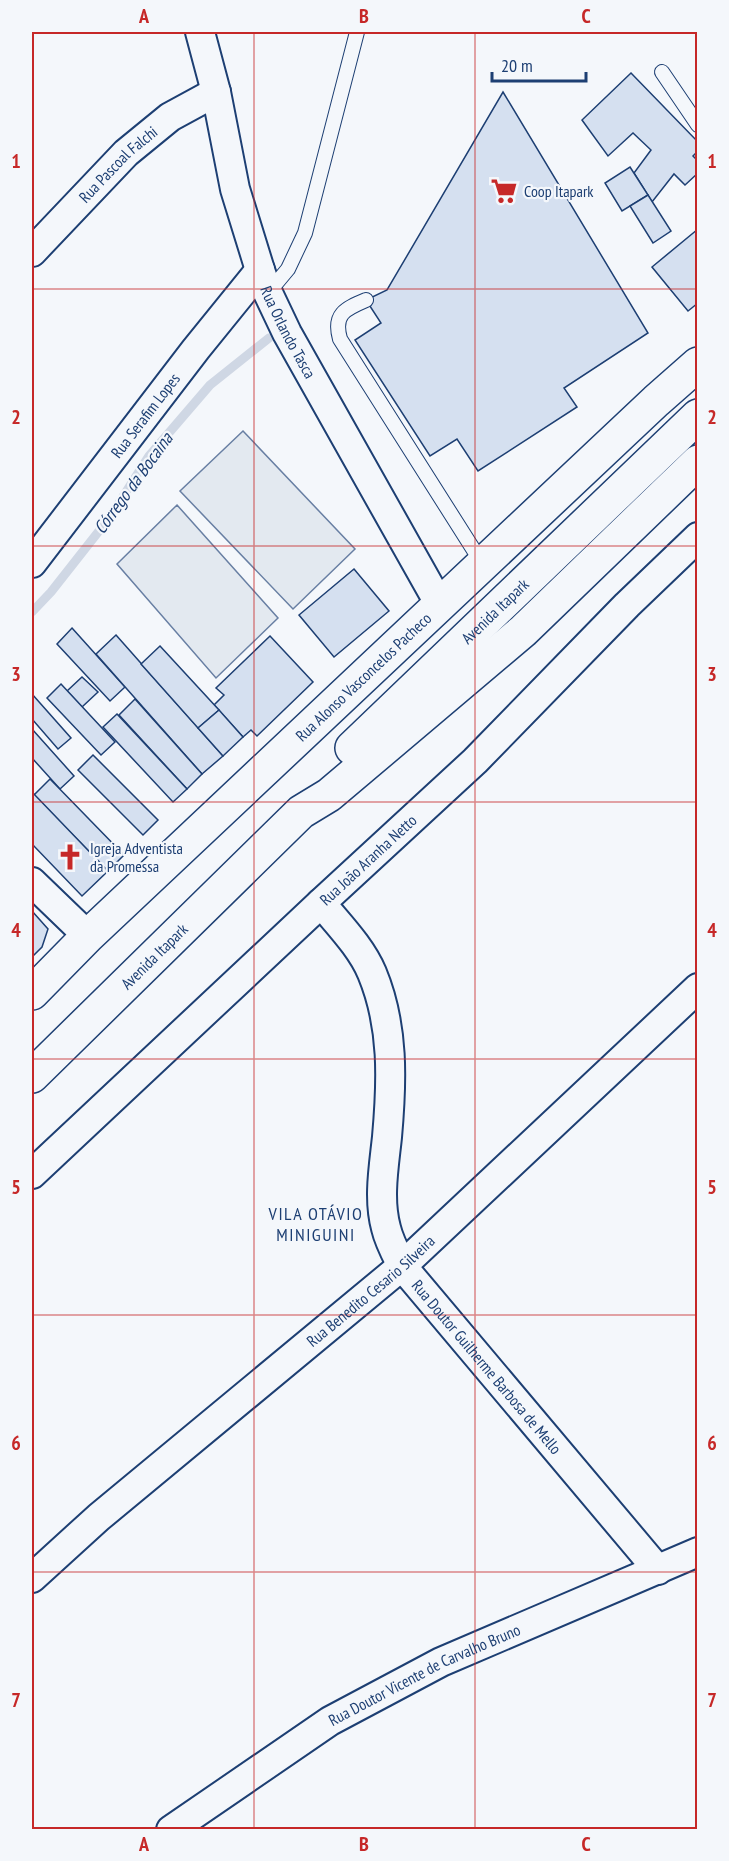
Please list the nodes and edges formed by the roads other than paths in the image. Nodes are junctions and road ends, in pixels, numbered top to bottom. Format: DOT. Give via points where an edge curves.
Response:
graph roads {
  1 [pos="200,32"];
  2 [pos="357,32"];
  3 [pos="662,72"];
  4 [pos="216,92"];
  5 [pos="698,125"];
  6 [pos="32,252"];
  7 [pos="264,281"];
  8 [pos="366,300"];
  9 [pos="698,364"];
  10 [pos="656,401"];
  11 [pos="693,429"];
  12 [pos="698,462"];
  13 [pos="698,537"];
  14 [pos="32,563"];
  15 [pos="483,564"];
  16 [pos="440,605"];
  17 [pos="301,812"];
  18 [pos="32,882"];
  19 [pos="321,903"];
  20 [pos="88,936"];
  21 [pos="698,988"];
  22 [pos="32,993"];
  23 [pos="32,1076"];
  24 [pos="32,1174"];
  25 [pos="402,1266"];
  26 [pos="698,1552"];
  27 [pos="658,1570"];
  28 [pos="32,1578"];
  29 [pos="171,1830"];
  1 -- 4 [label="street, Rua Orlando Tasca"];
  2 -- 7 [label="lane" via="305,233 288,269"];
  3 -- 5 [label="lane"];
  4 -- 6 [label="street, Rua Pascoal Falchi" via="170,117 126,153"];
  4 -- 7 [label="street, Rua Orlando Tasca" via="235,189"];
  7 -- 14 [label="street, Rua Serafim Lopes" via="196,349"];
  7 -- 16 [label="street, Rua Orlando Tasca" via="287,333"];
  8 -- 15 [label="lane" via="339,316 336,326 340,339"];
  9 -- 10 [label="main road, Rua Alonso Vasconcelos Pacheco"];
  10 -- 11 [label="main road"];
  10 -- 15 [label="main road, Rua Alonso Vasconcelos Pacheco"];
  11 -- 17 [label="main road, Avenida Itapark" via="316,783"];
  12 -- 17 [label="main road, Avenida Itapark" via="523,631 328,795"];
  13 -- 19 [label="street, Rua João Aranha Netto" via="627,604 475,761"];
  15 -- 16 [label="main road, Rua Alonso Vasconcelos Pacheco"];
  16 -- 20 [label="main road, Rua Alonso Vasconcelos Pacheco"];
  17 -- 23 [label="main road, Avenida Itapark"];
  18 -- 20 [label="street"];
  19 -- 24 [label="street, Rua João Aranha Netto"];
  19 -- 25 [label="street, Rua Doutor Guilherme Barbosa de Mello" via="358,948 372,972 384,1007 391,1072 382,1187 386,1228"];
  20 -- 22 [label="main road, Rua Alonso Vasconcelos Pacheco"];
  21 -- 25 [label="street, Rua Benedito Cesario Silveira"];
  25 -- 27 [label="street, Rua Doutor Guilherme Barbosa de Mello"];
  25 -- 28 [label="street, Rua Benedito Cesario Silveira" via="99,1517"];
  26 -- 27 [label="street, Rua Doutor Vicente de Carvalho Bruno"];
  27 -- 29 [label="street, Rua Doutor Vicente de Carvalho Bruno" via="441,1662 350,1710"];
}
